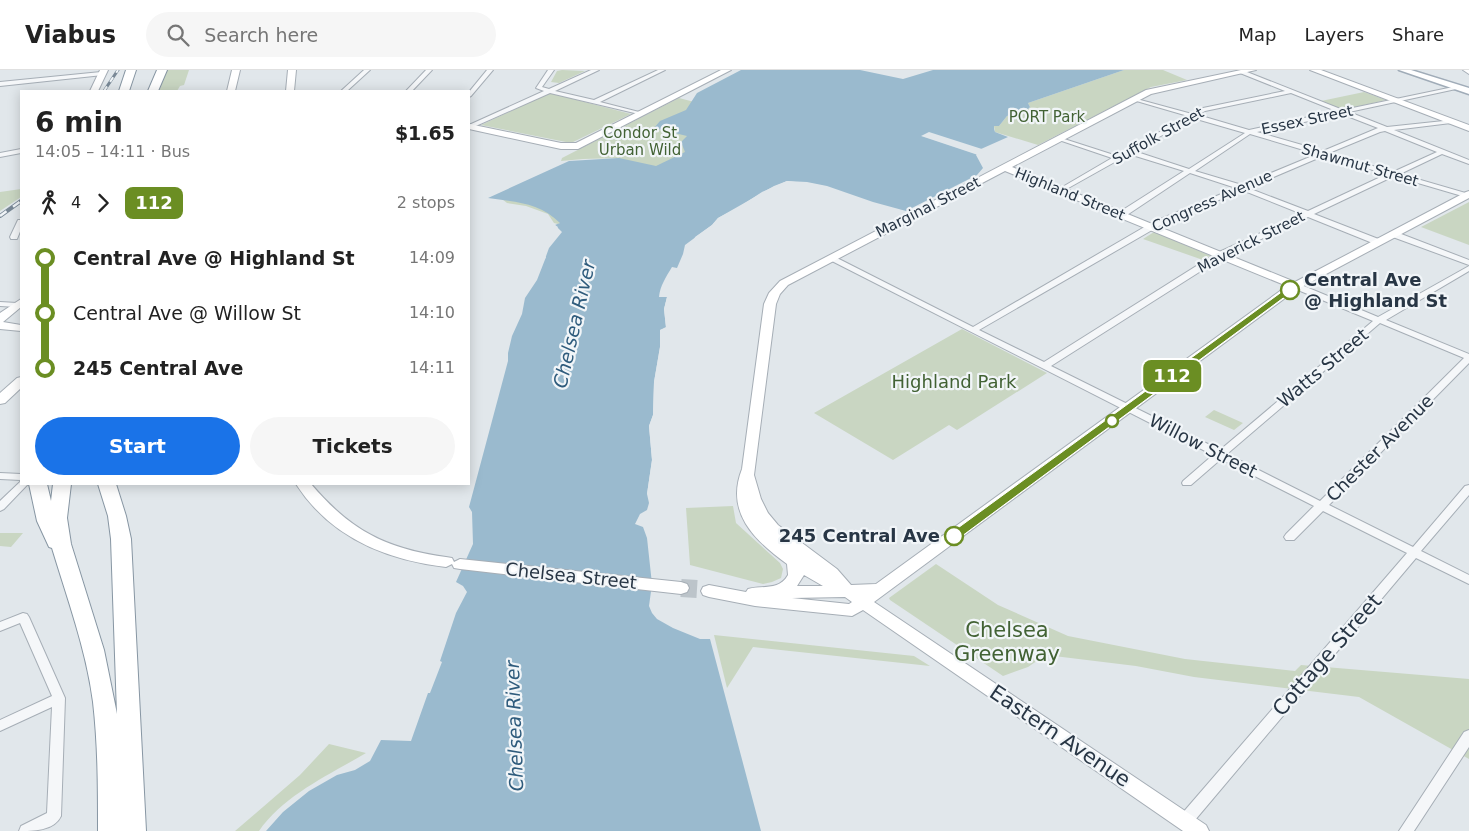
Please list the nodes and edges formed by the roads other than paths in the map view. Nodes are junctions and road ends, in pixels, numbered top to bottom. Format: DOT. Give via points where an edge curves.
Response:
graph roads {
  1 [pos="132,70"];
  2 [pos="142,70"];
  3 [pos="162,70"];
  4 [pos="236,70"];
  5 [pos="292,70"];
  6 [pos="367,70"];
  7 [pos="429,70"];
  8 [pos="490,70"];
  9 [pos="552,70"];
  10 [pos="596,70"];
  11 [pos="662,70"];
  12 [pos="727,70"];
  13 [pos="1252,70"];
  14 [pos="1314,70"];
  15 [pos="1403,70"];
  16 [pos="1242,72"];
  17 [pos="101,75"];
  18 [pos="291,80"];
  19 [pos="0,84"];
  20 [pos="1464,89"];
  21 [pos="94,90"];
  22 [pos="124,90"];
  23 [pos="143,90"];
  24 [pos="232,90"];
  25 [pos="281,90"];
  26 [pos="290,90"];
  27 [pos="345,90"];
  28 [pos="410,90"];
  29 [pos="550,91"];
  30 [pos="1290,92"];
  31 [pos="470,94"];
  32 [pos="1135,100"];
  33 [pos="1396,101"];
  34 [pos="595,102"];
  35 [pos="1342,112"];
  36 [pos="641,114"];
  37 [pos="1191,116"];
  38 [pos="1469,119"];
  39 [pos="1451,122"];
  40 [pos="470,127"];
  41 [pos="470,127"];
  42 [pos="1469,128"];
  43 [pos="1384,129"];
  44 [pos="1248,133"];
  45 [pos="1059,139"];
  46 [pos="20,151"];
  47 [pos="1129,152"];
  48 [pos="1441,152"];
  49 [pos="1322,154"];
  50 [pos="0,155"];
  51 [pos="1118,158"];
  52 [pos="1469,162"];
  53 [pos="1004,168"];
  54 [pos="1191,171"];
  55 [pos="1391,174"];
  56 [pos="1242,188"];
  57 [pos="1061,190"];
  58 [pos="1468,195"];
  59 [pos="1307,213"];
  60 [pos="1121,215"];
  61 [pos="20,224"];
  62 [pos="1151,227"];
  63 [pos="1393,234"];
  64 [pos="14,236"];
  65 [pos="1378,242"];
  66 [pos="1220,255"];
  67 [pos="830,258"];
  68 [pos="1469,263"];
  69 [pos="1469,268"];
  70 [pos="1296,286"];
  71 [pos="0,304"];
  72 [pos="20,306"];
  73 [pos="1379,320"];
  74 [pos="1,326"];
  75 [pos="20,329"];
  76 [pos="973,330"];
  77 [pos="1469,358"];
  78 [pos="1045,366"];
  79 [pos="20,382"];
  80 [pos="0,400"];
  81 [pos="1129,408"];
  82 [pos="1221,455"];
  83 [pos="748,469"];
  84 [pos="0,476"];
  85 [pos="20,477"];
  86 [pos="1188,483"];
  87 [pos="22,485"];
  88 [pos="38,485"];
  89 [pos="62,485"];
  90 [pos="111,485"];
  91 [pos="304,485"];
  92 [pos="1469,488"];
  93 [pos="1322,506"];
  94 [pos="0,507"];
  95 [pos="1290,537"];
  96 [pos="1415,552"];
  97 [pos="63,555"];
  98 [pos="792,559"];
  99 [pos="1469,580"];
  100 [pos="847,590"];
  101 [pos="881,590"];
  102 [pos="769,597"];
  103 [pos="857,606"];
  104 [pos="0,627"];
  105 [pos="59,698"];
  106 [pos="0,726"];
  107 [pos="1469,736"];
  108 [pos="1192,826"];
  109 [pos="26,831"];
  110 [pos="111,831"];
  111 [pos="133,831"];
  112 [pos="1406,831"];
  1 -- 22 [label="highway"];
  2 -- 23 [label="highway"];
  3 -- 23 [label="highway"];
  4 -- 24 [label="main road"];
  5 -- 18 [label="main road"];
  6 -- 27 [label="street"];
  7 -- 28 [label="street"];
  8 -- 31 [label="street"];
  9 -- 29 [label="street" via="539,88"];
  10 -- 29 [label="street"];
  11 -- 34 [label="street"];
  12 -- 36 [label="main road"];
  13 -- 16 [label="main road, Marginal Street"];
  14 -- 33 [label="main road"];
  15 -- 20 [label="main road"];
  16 -- 30 [label="street"];
  16 -- 32 [label="main road, Marginal Street" via="1158,89"];
  17 -- 19 [label="street"];
  17 -- 21 [label="main road"];
  18 -- 25 [label="main road"];
  18 -- 26 [label="main road"];
  20 -- 33 [label="street, Essex Street"];
  29 -- 34 [label="street"];
  29 -- 40 [label="street"];
  30 -- 35 [label="street"];
  30 -- 37 [label="street, Suffolk Street" via="1209,108"];
  32 -- 37 [label="street, Shawmut Street"];
  32 -- 45 [label="main road, Marginal Street"];
  33 -- 35 [label="street, Essex Street"];
  33 -- 39 [label="main road"];
  34 -- 36 [label="street"];
  35 -- 43 [label="street"];
  35 -- 44 [label="street, Essex Street"];
  36 -- 41 [label="main road" via="572,146 558,146"];
  37 -- 44 [label="street, Shawmut Street"];
  37 -- 47 [label="street, Suffolk Street"];
  38 -- 39 [label="main road, Congress Avenue"];
  39 -- 42 [label="main road"];
  39 -- 43 [label="street, Congress Avenue"];
  43 -- 48 [label="street"];
  43 -- 49 [label="street, Congress Avenue"];
  44 -- 49 [label="street, Shawmut Street"];
  44 -- 54 [label="street, Essex Street"];
  45 -- 51 [label="street"];
  45 -- 53 [label="main road, Marginal Street"];
  46 -- 50 [label="street"];
  47 -- 51 [label="street, Suffolk Street"];
  47 -- 54 [label="street"];
  48 -- 52 [label="street"];
  48 -- 55 [label="street, Maverick Street"];
  49 -- 55 [label="street, Shawmut Street"];
  49 -- 56 [label="street, Congress Avenue"];
  51 -- 57 [label="street, Suffolk Street"];
  53 -- 57 [label="main road, Highland Street"];
  53 -- 67 [label="main road, Marginal Street"];
  54 -- 56 [label="street"];
  54 -- 60 [label="street, Essex Street"];
  55 -- 58 [label="street, Shawmut Street"];
  55 -- 59 [label="street, Maverick Street"];
  56 -- 59 [label="street"];
  56 -- 62 [label="street, Congress Avenue"];
  57 -- 60 [label="main road, Highland Street"];
  58 -- 63 [label="main road"];
  59 -- 65 [label="street"];
  59 -- 66 [label="street, Maverick Street"];
  60 -- 62 [label="main road, Highland Street"];
  61 -- 64 [label="street"];
  62 -- 66 [label="main road, Highland Street"];
  62 -- 76 [label="street, Congress Avenue"];
  63 -- 65 [label="main road"];
  63 -- 68 [label="street"];
  65 -- 70 [label="main road"];
  66 -- 70 [label="main road, Highland Street"];
  66 -- 78 [label="street, Maverick Street"];
  67 -- 76 [label="street, Willow Street"];
  67 -- 83 [label="main road, Marginal Street" via="787,281 771,301"];
  69 -- 73 [label="street, Watts Street"];
  70 -- 73 [label="street, Highland Street"];
  70 -- 81 [label="main road"];
  71 -- 72 [label="street"];
  72 -- 74 [label="main road"];
  73 -- 77 [label="street, Highland Street"];
  73 -- 82 [label="street, Watts Street"];
  74 -- 75 [label="main road"];
  76 -- 78 [label="street, Willow Street"];
  77 -- 93 [label="street, Chester Avenue"];
  78 -- 81 [label="street, Willow Street"];
  79 -- 80 [label="main road"];
  81 -- 82 [label="street, Willow Street"];
  81 -- 101 [label="main road"];
  82 -- 86 [label="street, Watts Street"];
  82 -- 93 [label="street, Willow Street"];
  83 -- 98 [label="main road, Marginal Street" via="743,492 747,511 763,535"];
  83 -- 100 [label="main road, Marginal Street" via="750,492 770,525 795,549 834,574"];
  84 -- 85 [label="street"];
  87 -- 94 [label="street"];
  88 -- 97 [label="highway" via="48,528"];
  89 -- 97 [label="highway" via="58,518"];
  90 -- 111 [label="highway" via="121,539"];
  91 -- 102 [label="main road, Chelsea Street" via="326,510 359,537 398,554 446,563"];
  92 -- 96 [label="street, Cottage Street"];
  93 -- 95 [label="street, Chester Avenue"];
  93 -- 96 [label="street, Willow Street"];
  96 -- 99 [label="street, Willow Street"];
  96 -- 108 [label="street, Cottage Street"];
  97 -- 110 [label="highway" via="100,678 108,743"];
  98 -- 100 [label="main road, Marginal Street"];
  98 -- 102 [label="main road" via="797,568 795,579"];
  100 -- 101 [label="main road"];
  100 -- 102 [label="main road" via="816,600"];
  100 -- 103 [label="main road, Eastern Avenue"];
  101 -- 103 [label="main road"];
  102 -- 103 [label="main road, Chelsea Street"];
  103 -- 108 [label="main road, Eastern Avenue"];
  104 -- 105 [label="street" via="23,616"];
  105 -- 106 [label="street"];
  105 -- 109 [label="street" via="54,816"];
  107 -- 112 [label="street"];
}
